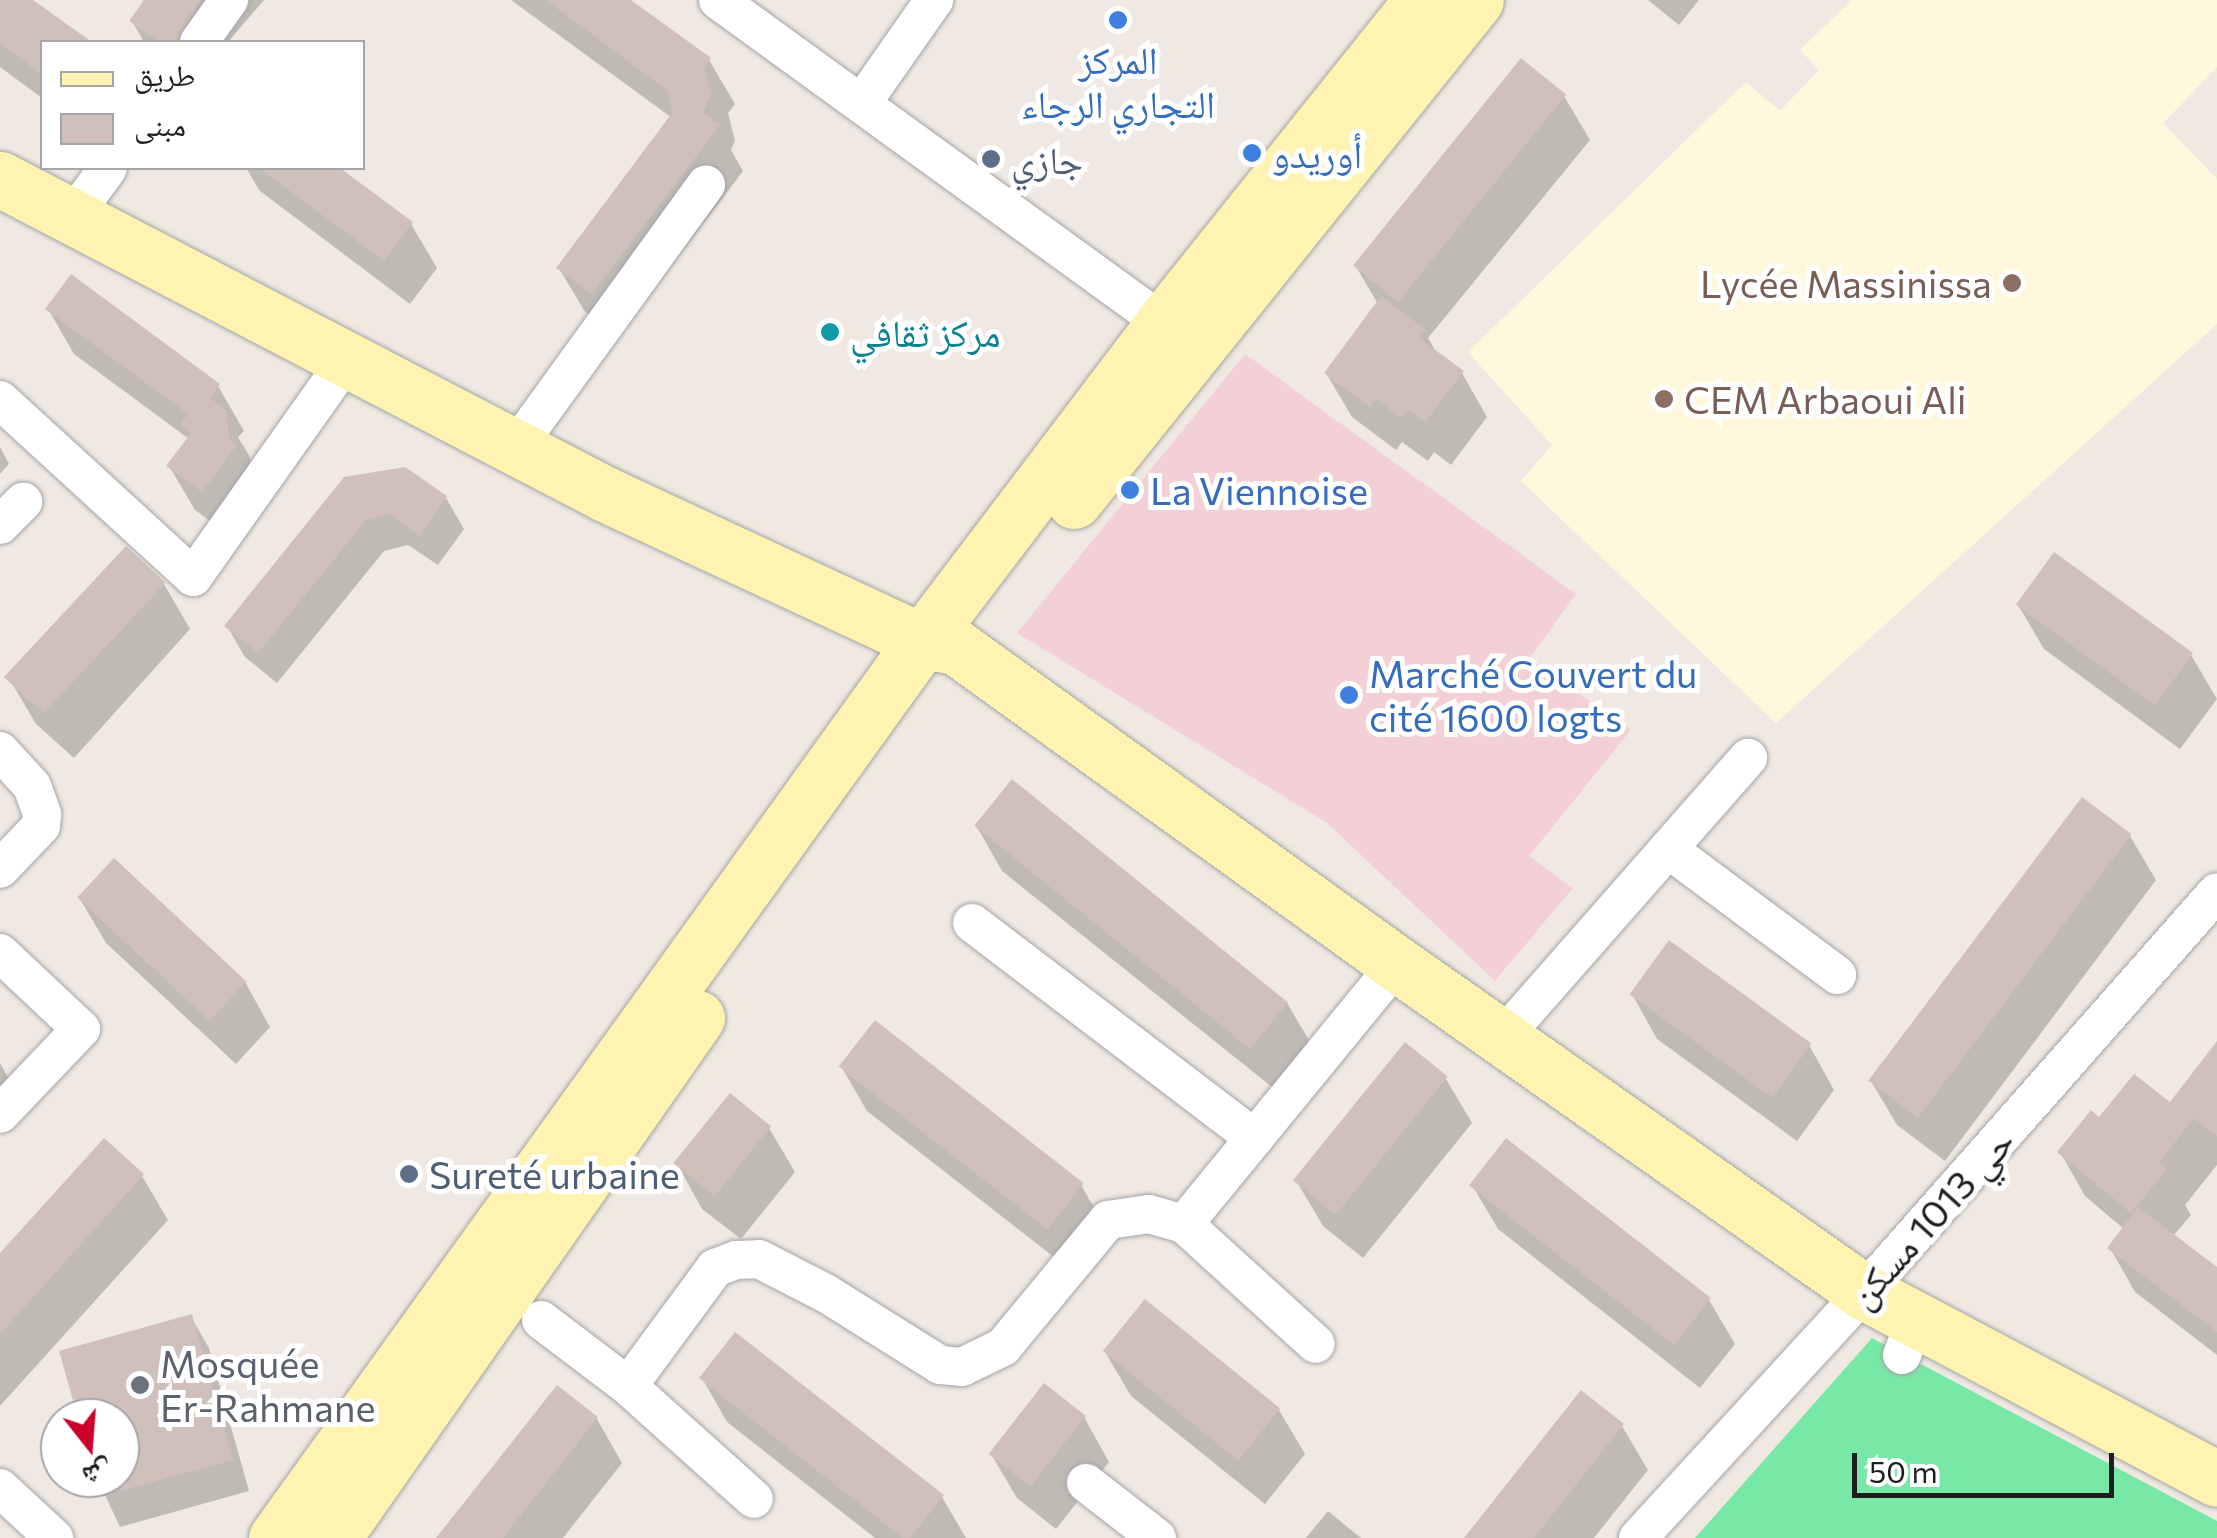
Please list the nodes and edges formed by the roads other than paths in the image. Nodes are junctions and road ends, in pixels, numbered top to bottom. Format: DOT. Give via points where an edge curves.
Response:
graph roads {
  1 [pos="230,0"];
  2 [pos="718,0"];
  3 [pos="934,0"];
  4 [pos="1422,0"];
  5 [pos="1476,0"];
  6 [pos="200,40"];
  7 [pos="862,103"];
  8 [pos="107,170"];
  9 [pos="0,179"];
  10 [pos="706,185"];
  11 [pos="73,216"];
  12 [pos="1180,335"];
  13 [pos="348,357"];
  14 [pos="0,400"];
  15 [pos="516,446"];
  16 [pos="939,644"];
  17 [pos="0,752"];
  18 [pos="1748,758"];
  19 [pos="1668,849"];
  20 [pos="0,869"];
  21 [pos="2217,892"];
  22 [pos="972,923"];
  23 [pos="0,953"];
  24 [pos="1397,964"];
  25 [pos="1836,975"];
  26 [pos="1502,1038"];
  27 [pos="0,1114"];
  28 [pos="1254,1138"];
  29 [pos="1184,1224"];
  30 [pos="1864,1292"];
  31 [pos="542,1320"];
  32 [pos="1316,1344"];
  33 [pos="628,1386"];
  34 [pos="2217,1479"];
  35 [pos="1086,1483"];
  36 [pos="0,1488"];
  37 [pos="754,1498"];
  38 [pos="54,1538"];
  39 [pos="276,1538"];
  40 [pos="333,1538"];
  41 [pos="1158,1538"];
  42 [pos="1638,1538"];
  1 -- 6 [label="street"];
  2 -- 7 [label="street"];
  3 -- 7 [label="street"];
  4 -- 12 [label="main road"];
  5 -- 12 [label="main road"];
  7 -- 12 [label="street"];
  8 -- 11 [label="street"];
  9 -- 11 [label="main road"];
  10 -- 15 [label="street"];
  11 -- 13 [label="main road"];
  12 -- 16 [label="main road"];
  13 -- 14 [label="street" via="193,577"];
  13 -- 15 [label="main road"];
  15 -- 16 [label="main road" via="605,494"];
  16 -- 24 [label="main road"];
  16 -- 39 [label="main road"];
  16 -- 40 [label="main road"];
  17 -- 20 [label="street" via="32,786 42,814 41,826"];
  18 -- 19 [label="street"];
  19 -- 25 [label="street"];
  19 -- 26 [label="street"];
  21 -- 30 [label="street, حي 1013 مسكن"];
  22 -- 28 [label="street"];
  23 -- 27 [label="street" via="81,1029"];
  24 -- 26 [label="main road"];
  24 -- 28 [label="street"];
  26 -- 30 [label="main road"];
  28 -- 29 [label="street"];
  29 -- 32 [label="street"];
  29 -- 33 [label="street" via="1149,1214 1108,1220 1003,1348 962,1367 940,1365 759,1259 736,1260 715,1268"];
  30 -- 34 [label="main road" via="1909,1337"];
  30 -- 42 [label="street, حي 1013 مسكن"];
  31 -- 33 [label="street"];
  33 -- 37 [label="street"];
  35 -- 41 [label="street"];
  36 -- 38 [label="street"];
}
